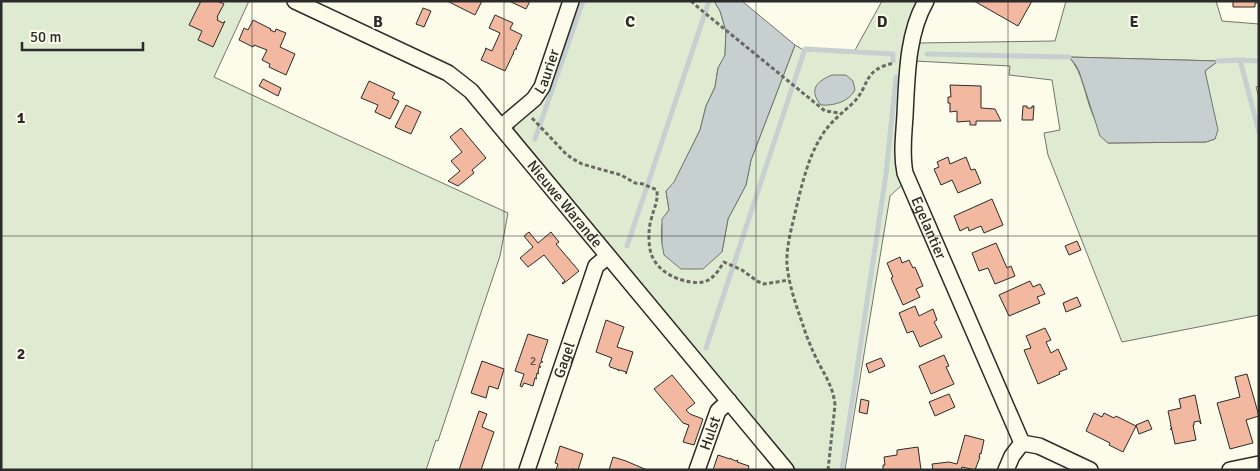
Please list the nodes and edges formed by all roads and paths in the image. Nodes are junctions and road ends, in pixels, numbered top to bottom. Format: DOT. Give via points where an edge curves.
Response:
graph roads {
  1 [pos="295,1"];
  2 [pos="571,1"];
  3 [pos="691,1"];
  4 [pos="926,1"];
  5 [pos="909,63"];
  6 [pos="840,113"];
  7 [pos="536,122"];
  8 [pos="501,127"];
  9 [pos="608,256"];
  10 [pos="790,280"];
  11 [pos="729,401"];
  12 [pos="1022,444"];
  13 [pos="1259,464"];
  14 [pos="527,470"];
  15 [pos="698,470"];
  16 [pos="786,470"];
  17 [pos="828,470"];
  18 [pos="1006,470"];
  19 [pos="1090,470"];
  20 [pos="1230,470"];
  1 -- 8 [label="street, Nieuwe Warande" via="448,73 471,91"];
  2 -- 8 [label="street, Laurier" via="542,87 534,99"];
  3 -- 6 [label="path" via="824,111"];
  4 -- 5 [label="street, Egelantier" via="919,14"];
  5 -- 6 [label="path" via="883,66 871,73 858,98"];
  5 -- 12 [label="street, Egelantier" via="902,161 905,172"];
  6 -- 10 [label="path" via="821,135 803,180 787,250"];
  7 -- 10 [label="path" via="566,154 582,164 621,175 656,190 658,200 650,221 649,239 652,257 664,272 682,281 701,284 715,277 724,262 764,284"];
  8 -- 9 [label="street, Nieuwe Warande"];
  9 -- 11 [label="street, Nieuwe Warande"];
  9 -- 14 [label="street, Gagel" via="596,266"];
  10 -- 17 [label="path" via="812,350 834,397"];
  11 -- 15 [label="street, Hulst" via="718,410"];
  11 -- 16 [label="street, Nieuwe Warande"];
  12 -- 18 [label="street"];
  12 -- 19 [label="street" via="1040,446"];
  13 -- 20 [label="street"];
}
